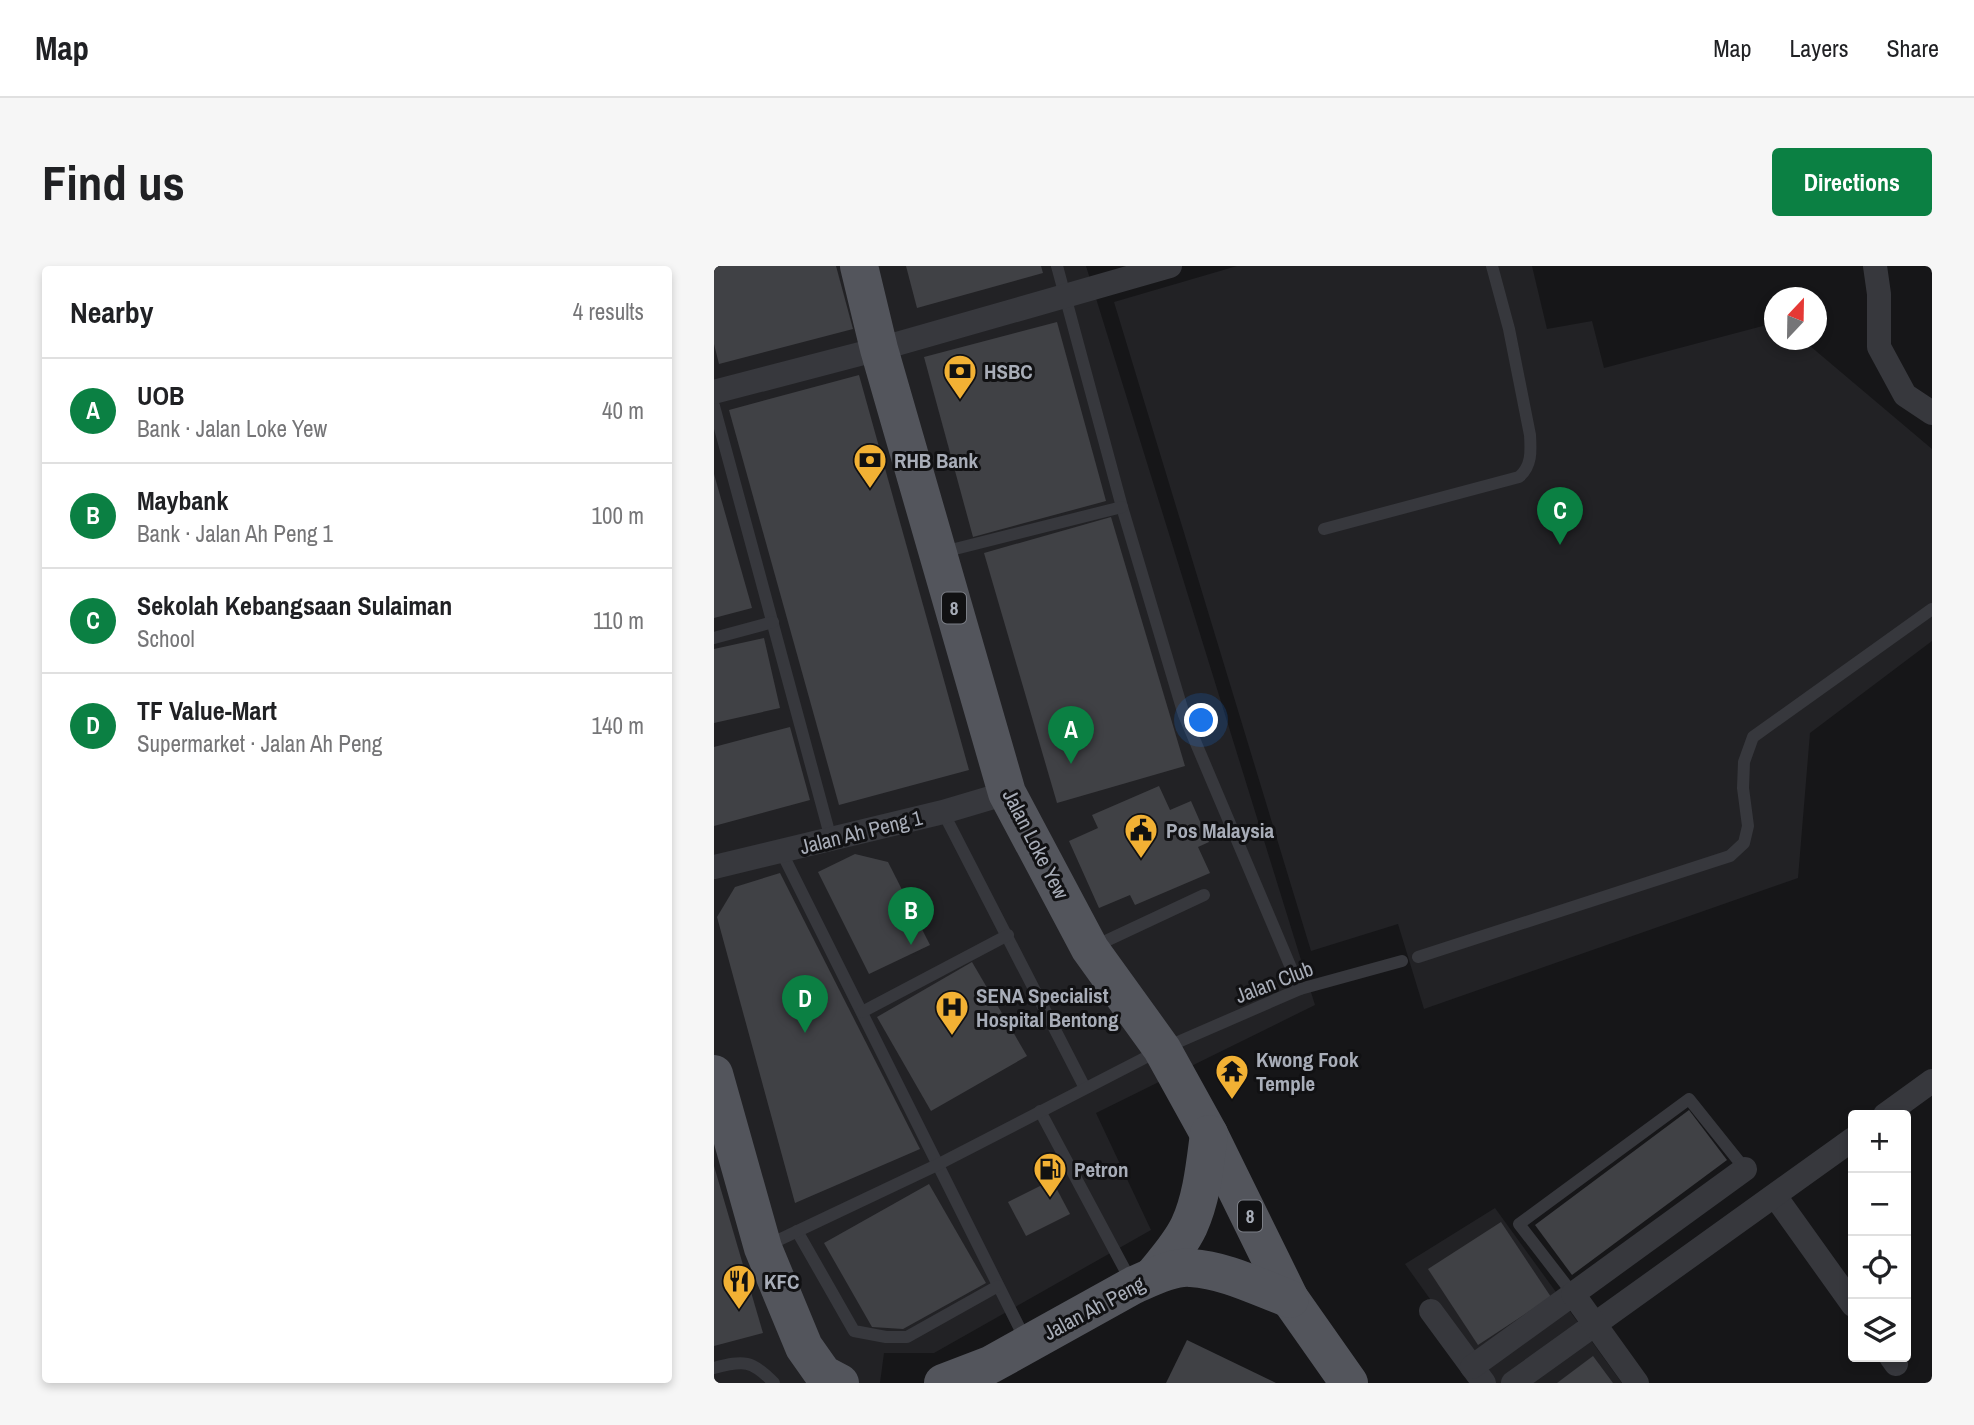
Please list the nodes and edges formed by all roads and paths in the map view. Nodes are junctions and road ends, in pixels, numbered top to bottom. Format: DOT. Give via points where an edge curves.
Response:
graph roads {
  1 [pos="859,266"];
  2 [pos="1057,266"];
  3 [pos="1170,266"];
  4 [pos="1492,266"];
  5 [pos="1875,266"];
  6 [pos="1066,297"];
  7 [pos="879,349"];
  8 [pos="714,393"];
  9 [pos="714,406"];
  10 [pos="1932,413"];
  11 [pos="1122,507"];
  12 [pos="1324,529"];
  13 [pos="938,554"];
  14 [pos="1932,609"];
  15 [pos="772,622"];
  16 [pos="714,638"];
  17 [pos="1007,793"];
  18 [pos="943,812"];
  19 [pos="831,839"];
  20 [pos="781,851"];
  21 [pos="714,867"];
  22 [pos="1205,895"];
  23 [pos="1008,935"];
  24 [pos="1090,949"];
  25 [pos="1418,957"];
  26 [pos="1402,961"];
  27 [pos="1300,989"];
  28 [pos="862,1012"];
  29 [pos="1162,1049"];
  30 [pos="1932,1081"];
  31 [pos="1085,1088"];
  32 [pos="718,1101"];
  33 [pos="1892,1110"];
  34 [pos="1040,1111"];
  35 [pos="1209,1133"];
  36 [pos="1848,1143"];
  37 [pos="937,1165"];
  38 [pos="1745,1169"];
  39 [pos="1775,1196"];
  40 [pos="797,1231"];
  41 [pos="763,1248"];
  42 [pos="1143,1281"];
  43 [pos="998,1286"];
  44 [pos="1573,1294"];
  45 [pos="1290,1299"];
  46 [pos="1849,1299"];
  47 [pos="1431,1311"];
  48 [pos="1595,1323"];
  49 [pos="1027,1345"];
  50 [pos="714,1368"];
  51 [pos="1478,1375"];
  52 [pos="824,1380"];
  53 [pos="774,1383"];
  54 [pos="943,1383"];
  55 [pos="1349,1383"];
  56 [pos="1513,1383"];
  57 [pos="1637,1383"];
  1 -- 7 [label="main road, Jalan Loke Yew / 8"];
  2 -- 6 [label="lane"];
  3 -- 6 [label="street"];
  4 -- 12 [label="lane" via="1530,435 1526,471 1519,477"];
  5 -- 10 [label="street" via="1879,347 1905,395"];
  6 -- 7 [label="street"];
  6 -- 11 [label="lane"];
  7 -- 8 [label="street"];
  7 -- 13 [label="main road, Jalan Loke Yew / 8"];
  9 -- 15 [label="lane"];
  11 -- 13 [label="lane"];
  11 -- 27 [label="lane" via="1184,715"];
  13 -- 17 [label="main road, Jalan Loke Yew / 8"];
  14 -- 25 [label="lane" via="1753,737 1744,762 1748,826 1744,843 1730,856"];
  15 -- 16 [label="lane"];
  15 -- 19 [label="lane"];
  17 -- 18 [label="street, Jalan Ah Peng 1"];
  17 -- 24 [label="main road, Jalan Loke Yew / 8"];
  18 -- 19 [label="street, Jalan Ah Peng 1"];
  18 -- 23 [label="lane"];
  19 -- 20 [label="street, Jalan Ah Peng 1"];
  20 -- 21 [label="street, Jalan Ah Peng 1"];
  20 -- 28 [label="lane"];
  22 -- 24 [label="lane"];
  23 -- 28 [label="lane"];
  23 -- 31 [label="lane"];
  24 -- 29 [label="main road, Jalan Loke Yew / 8"];
  26 -- 27 [label="lane, Jalan Club"];
  27 -- 29 [label="lane, Jalan Club"];
  28 -- 37 [label="lane"];
  29 -- 31 [label="lane, Jalan Club"];
  29 -- 35 [label="main road, Jalan Loke Yew / 8"];
  30 -- 33 [label="street"];
  31 -- 34 [label="lane, Jalan Club"];
  32 -- 41 [label="main road"];
  34 -- 37 [label="lane, Jalan Club"];
  34 -- 42 [label="lane"];
  35 -- 42 [label="main road" via="1190,1224 1178,1245"];
  35 -- 45 [label="main road, Jalan Loke Yew / 8"];
  36 -- 39 [label="street"];
  37 -- 40 [label="lane, Jalan Club"];
  37 -- 43 [label="lane"];
  38 -- 44 [label="street"];
  38 -- 44 [label="lane" via="1689,1098 1520,1224"];
  39 -- 46 [label="street"];
  39 -- 48 [label="street"];
  40 -- 41 [label="lane, Jalan Club"];
  40 -- 43 [label="lane" via="854,1331 907,1338"];
  41 -- 52 [label="main road" via="804,1347"];
  42 -- 45 [label="main road, Jalan Ah Peng" via="1188,1267"];
  42 -- 49 [label="main road, Jalan Ah Peng"];
  43 -- 49 [label="lane"];
  44 -- 48 [label="street"];
  44 -- 51 [label="street"];
  45 -- 55 [label="main road, 8"];
  47 -- 51 [label="street"];
  48 -- 56 [label="street"];
  48 -- 57 [label="street"];
  49 -- 54 [label="main road, Jalan Ah Peng" via="992,1370"];
  50 -- 53 [label="lane" via="747,1363"];
}
